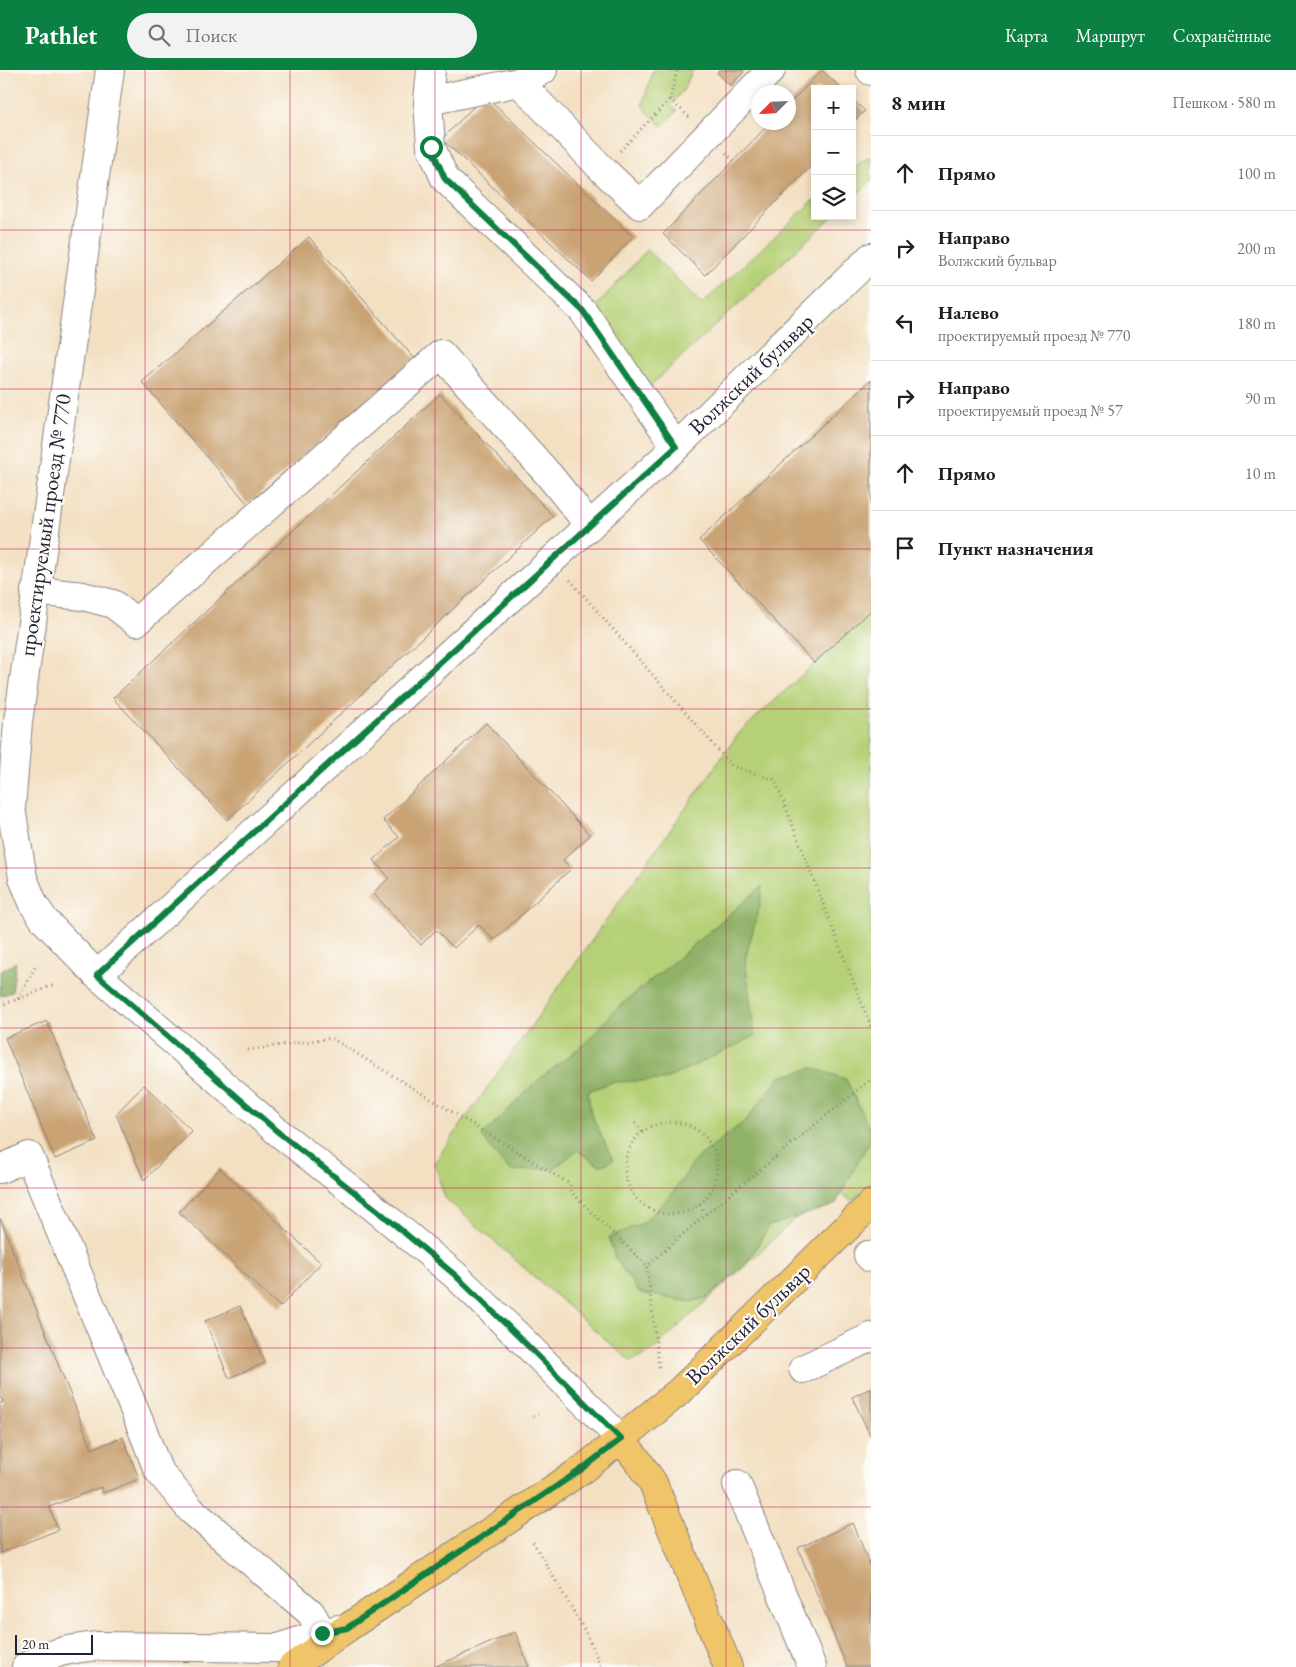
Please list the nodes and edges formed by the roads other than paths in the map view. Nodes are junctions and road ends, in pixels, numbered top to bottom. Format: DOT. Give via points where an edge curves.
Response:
graph roads {
  1 [pos="110,70"];
  2 [pos="431,70"];
  3 [pos="543,70"];
  4 [pos="771,70"];
  5 [pos="519,82"];
  6 [pos="428,101"];
  7 [pos="871,257"];
  8 [pos="676,447"];
  9 [pos="590,526"];
  10 [pos="35,591"];
  11 [pos="97,975"];
  12 [pos="0,1168"];
  13 [pos="871,1204"];
  14 [pos="871,1337"];
  15 [pos="803,1369"];
  16 [pos="621,1439"];
  17 [pos="737,1484"];
  18 [pos="335,1630"];
  19 [pos="26,1667"];
  20 [pos="292,1667"];
  21 [pos="728,1667"];
  22 [pos="812,1667"];
  1 -- 10 [label="street, проектируемый проезд № 770"];
  2 -- 6 [label="street"];
  3 -- 5 [label="street"];
  4 -- 5 [label="street" via="640,205"];
  5 -- 6 [label="street"];
  6 -- 8 [label="street" via="431,147 445,179 583,311"];
  7 -- 8 [label="street, Волжский бульвар"];
  8 -- 9 [label="street, Волжский бульвар"];
  9 -- 10 [label="street" via="441,354 136,622 113,604 83,596"];
  9 -- 11 [label="street, Волжский бульвар"];
  10 -- 11 [label="street, проектируемый проезд № 770" via="11,808 22,878 45,921"];
  11 -- 16 [label="street, проектируемый проезд № 770" via="278,1132 455,1275"];
  12 -- 18 [label="street" via="30,1156 158,1470 190,1510"];
  13 -- 16 [label="main road, Волжский бульвар" via="681,1390"];
  14 -- 15 [label="street"];
  16 -- 18 [label="main road, Волжский бульвар" via="576,1474"];
  16 -- 21 [label="main road" via="653,1483"];
  17 -- 22 [label="street"];
  18 -- 19 [label="street" via="279,1648 98,1646 69,1649"];
  18 -- 20 [label="main road, Волжский бульвар"];
}
